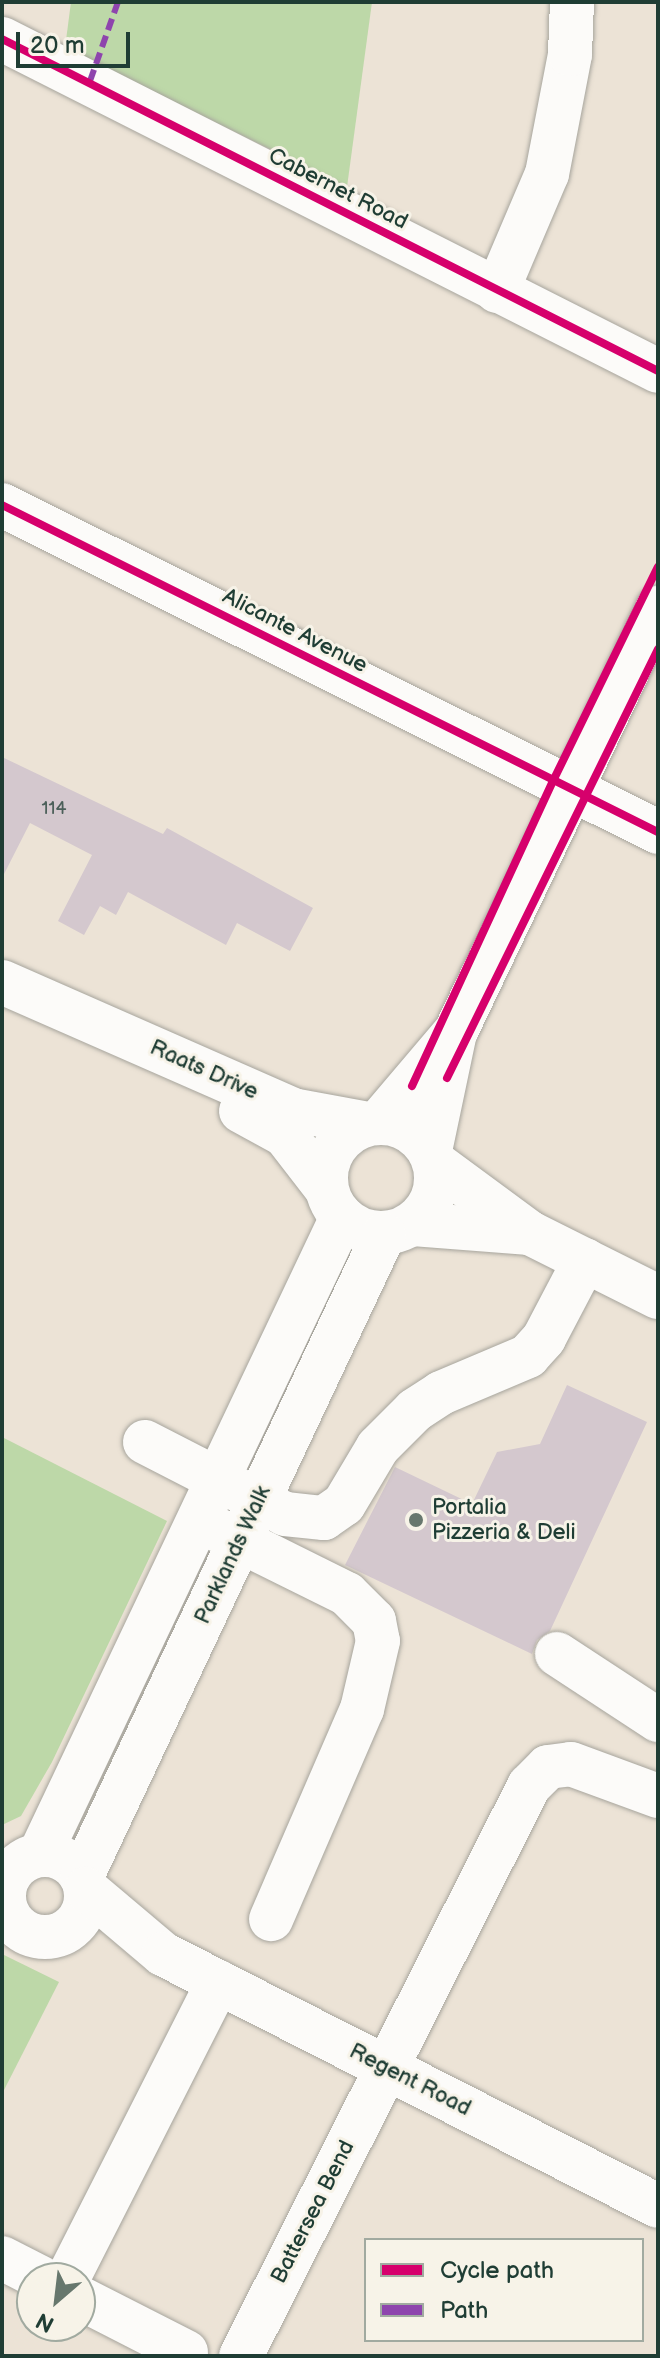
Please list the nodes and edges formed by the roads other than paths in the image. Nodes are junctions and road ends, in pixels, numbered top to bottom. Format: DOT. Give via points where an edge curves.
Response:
graph roads {
  1 [pos="572,2"];
  2 [pos="2,39"];
  3 [pos="497,291"];
  4 [pos="658,371"];
  5 [pos="2,505"];
  6 [pos="658,608"];
  7 [pos="572,790"];
  8 [pos="658,832"];
  9 [pos="2,982"];
  10 [pos="44,1002"];
  11 [pos="456,1031"];
  12 [pos="373,1124"];
  13 [pos="432,1157"];
  14 [pos="334,1202"];
  15 [pos="398,1229"];
  16 [pos="530,1233"];
  17 [pos="585,1260"];
  18 [pos="658,1297"];
  19 [pos="145,1442"];
  20 [pos="217,1476"];
  21 [pos="259,1501"];
  22 [pos="196,1519"];
  23 [pos="240,1541"];
  24 [pos="557,1654"];
  25 [pos="658,1720"];
  26 [pos="658,1796"];
  27 [pos="22,1856"];
  28 [pos="84,1882"];
  29 [pos="4,1903"];
  30 [pos="271,1919"];
  31 [pos="59,1935"];
  32 [pos="163,1954"];
  33 [pos="218,1982"];
  34 [pos="385,2067"];
  35 [pos="658,2206"];
  36 [pos="76,2262"];
  37 [pos="96,2306"];
  38 [pos="186,2352"];
  39 [pos="241,2356"];
  1 -- 3 [label="street" via="570,54 547,174"];
  2 -- 3 [label="street, Cabernet Road"];
  3 -- 4 [label="street, Cabernet Road"];
  5 -- 7 [label="street, Alicante Avenue"];
  6 -- 7 [label="street"];
  7 -- 8 [label="street, Alicante Avenue"];
  7 -- 11 [label="street"];
  9 -- 10 [label="street, Raats Drive"];
  10 -- 12 [label="street, Raats Drive" via="293,1110"];
  10 -- 14 [label="street, Raats Drive" via="285,1135"];
  11 -- 12 [label="street"];
  11 -- 13 [label="street"];
  12 -- 13 [label="street" via="408,1129"];
  12 -- 14 [label="street" via="334,1148"];
  13 -- 15 [label="street" via="433,1197"];
  13 -- 16 [label="street"];
  14 -- 15 [label="street" via="368,1232"];
  14 -- 20 [label="street"];
  15 -- 16 [label="street"];
  15 -- 21 [label="street, Parklands Walk"];
  16 -- 17 [label="street"];
  17 -- 18 [label="street"];
  17 -- 21 [label="street" via="544,1338 528,1356 441,1393 415,1410 378,1447 334,1512 311,1520"];
  19 -- 20 [label="street"];
  20 -- 21 [label="street"];
  20 -- 22 [label="street"];
  21 -- 23 [label="street, Parklands Walk"];
  22 -- 23 [label="street"];
  22 -- 27 [label="street"];
  23 -- 28 [label="street, Parklands Walk"];
  23 -- 30 [label="street" via="363,1605 378,1641 362,1709"];
  24 -- 25 [label="street"];
  26 -- 34 [label="street, Battersea Bend" via="571,1764 543,1770 519,1802 432,1986"];
  27 -- 28 [label="street" via="71,1863"];
  27 -- 29 [label="street" via="7,1879"];
  28 -- 31 [label="street" via="81,1917"];
  28 -- 32 [label="street, Regent Road"];
  29 -- 31 [label="street" via="19,1928 31,1935"];
  31 -- 32 [label="street, Regent Road"];
  32 -- 33 [label="street, Regent Road"];
  33 -- 34 [label="street, Regent Road"];
  33 -- 36 [label="street"];
  34 -- 35 [label="street, Regent Road"];
  34 -- 39 [label="street, Battersea Bend"];
  37 -- 38 [label="street"];
}
